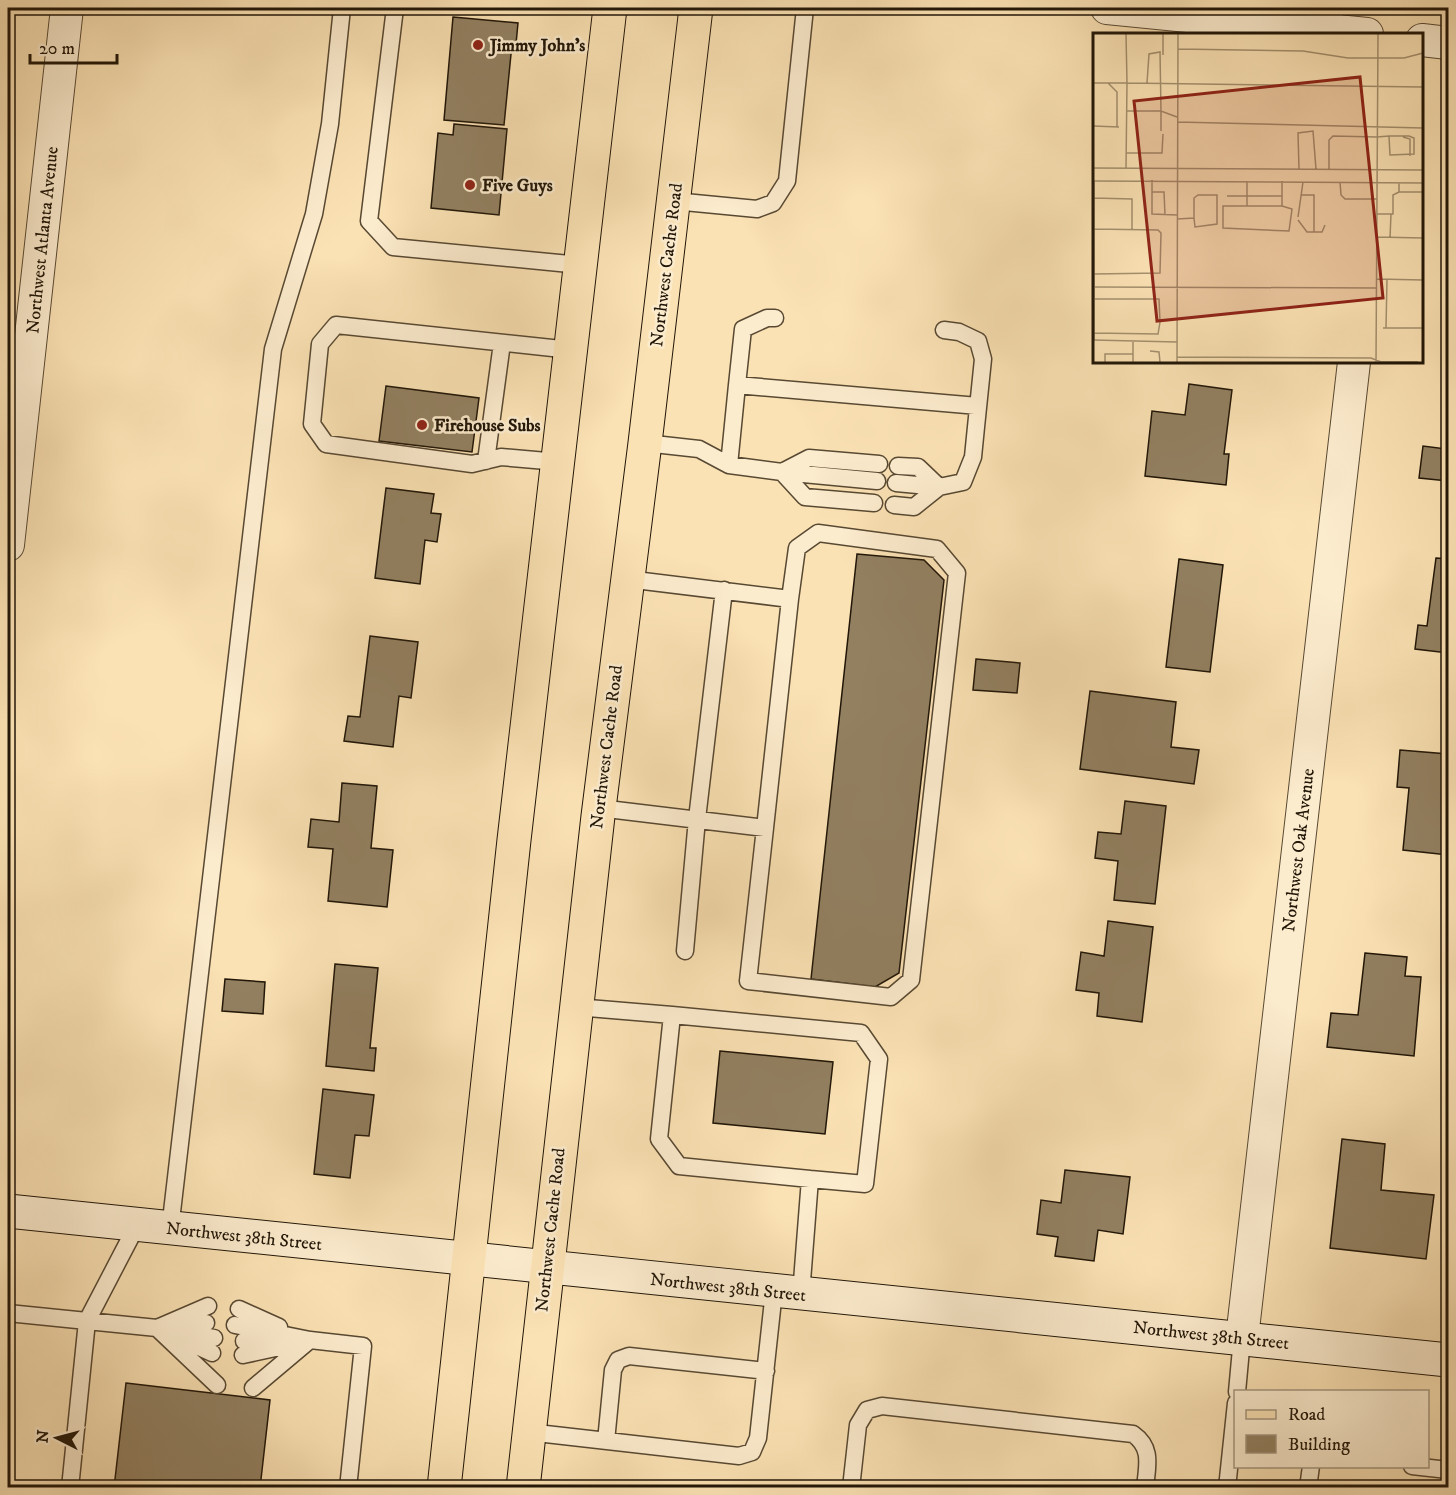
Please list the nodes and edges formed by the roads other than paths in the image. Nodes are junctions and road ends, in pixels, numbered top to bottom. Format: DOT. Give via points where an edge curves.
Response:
graph roads {
  1 [pos="67,8"];
  2 [pos="342,8"];
  3 [pos="395,8"];
  4 [pos="610,8"];
  5 [pos="696,8"];
  6 [pos="805,8"];
  7 [pos="1107,8"];
  8 [pos="1334,19"];
  9 [pos="1365,33"];
  10 [pos="1423,40"];
  11 [pos="1449,44"];
  12 [pos="674,201"];
  13 [pos="580,265"];
  14 [pos="775,318"];
  15 [pos="944,330"];
  16 [pos="502,343"];
  17 [pos="571,350"];
  18 [pos="1354,363"];
  19 [pos="737,385"];
  20 [pos="978,406"];
  21 [pos="645,443"];
  22 [pos="486,461"];
  23 [pos="558,462"];
  24 [pos="879,464"];
  25 [pos="729,465"];
  26 [pos="898,466"];
  27 [pos="782,472"];
  28 [pos="877,481"];
  29 [pos="896,483"];
  30 [pos="939,487"];
  31 [pos="874,503"];
  32 [pos="894,505"];
  33 [pos="8,545"];
  34 [pos="627,579"];
  35 [pos="724,590"];
  36 [pos="790,599"];
  37 [pos="599,808"];
  38 [pos="697,819"];
  39 [pos="765,828"];
  40 [pos="685,951"];
  41 [pos="576,1007"];
  42 [pos="672,1015"];
  43 [pos="810,1179"];
  44 [pos="8,1210"];
  45 [pos="137,1225"];
  46 [pos="170,1229"];
  47 [pos="469,1259"];
  48 [pos="545,1268"];
  49 [pos="788,1293"];
  50 [pos="8,1313"];
  51 [pos="207,1314"];
  52 [pos="237,1317"];
  53 [pos="87,1321"];
  54 [pos="157,1328"];
  55 [pos="1242,1338"];
  56 [pos="310,1341"];
  57 [pos="213,1346"];
  58 [pos="244,1348"];
  59 [pos="1449,1360"];
  60 [pos="766,1371"];
  61 [pos="217,1377"];
  62 [pos="253,1380"];
  63 [pos="1237,1390"];
  64 [pos="1234,1422"];
  65 [pos="528,1432"];
  66 [pos="606,1441"];
  67 [pos="1311,1468"];
  68 [pos="1424,1468"];
  69 [pos="1449,1470"];
  70 [pos="70,1488"];
  71 [pos="348,1488"];
  72 [pos="444,1488"];
  73 [pos="523,1488"];
  74 [pos="851,1488"];
  75 [pos="1144,1488"];
  76 [pos="1227,1488"];
  77 [pos="1308,1488"];
  1 -- 33 [label="street, Northwest Atlanta Avenue"];
  2 -- 46 [label="lane" via="330,123 314,214 273,349"];
  3 -- 13 [label="lane" via="369,221 393,247"];
  4 -- 13 [label="main road"];
  5 -- 12 [label="main road, Northwest Cache Road"];
  6 -- 12 [label="lane" via="787,181 773,203 757,209"];
  7 -- 8 [label="street"];
  8 -- 9 [label="street"];
  10 -- 11 [label="street"];
  12 -- 21 [label="main road, Northwest Cache Road"];
  13 -- 17 [label="main road"];
  14 -- 19 [label="lane" via="743,329"];
  15 -- 20 [label="lane" via="978,340 983,359"];
  16 -- 17 [label="lane"];
  16 -- 22 [label="lane"];
  16 -- 22 [label="lane" via="336,325 320,344 312,424 326,444 472,464"];
  17 -- 23 [label="main road"];
  18 -- 55 [label="street, Northwest Oak Avenue"];
  19 -- 20 [label="lane"];
  19 -- 25 [label="lane"];
  20 -- 30 [label="lane" via="973,457 963,482"];
  21 -- 25 [label="lane" via="699,449"];
  21 -- 34 [label="main road, Northwest Cache Road"];
  22 -- 23 [label="lane" via="501,457"];
  23 -- 47 [label="main road"];
  24 -- 27 [label="lane" via="809,458"];
  25 -- 27 [label="lane"];
  26 -- 30 [label="lane" via="918,467"];
  27 -- 28 [label="lane"];
  27 -- 31 [label="lane" via="805,496"];
  29 -- 30 [label="lane"];
  30 -- 32 [label="lane" via="914,507"];
  34 -- 35 [label="lane"];
  34 -- 37 [label="main road, Northwest Cache Road"];
  35 -- 36 [label="lane"];
  35 -- 38 [label="lane"];
  36 -- 39 [label="lane"];
  36 -- 39 [label="lane" via="796,548 818,533 938,549 957,573 911,980 891,997 748,981"];
  37 -- 38 [label="lane"];
  37 -- 41 [label="main road, Northwest Cache Road"];
  38 -- 39 [label="lane"];
  38 -- 40 [label="lane"];
  41 -- 42 [label="lane"];
  41 -- 48 [label="main road, Northwest Cache Road"];
  42 -- 43 [label="lane" via="659,1139 679,1166"];
  42 -- 43 [label="lane" via="861,1034 879,1059 865,1184"];
  43 -- 49 [label="lane"];
  44 -- 45 [label="main road, Northwest 38th Street"];
  45 -- 46 [label="main road, Northwest 38th Street"];
  45 -- 53 [label="lane"];
  46 -- 47 [label="main road, Northwest 38th Street"];
  47 -- 48 [label="main road, Northwest 38th Street"];
  47 -- 72 [label="main road"];
  48 -- 49 [label="main road, Northwest 38th Street"];
  48 -- 65 [label="main road, Northwest Cache Road"];
  49 -- 55 [label="main road, Northwest 38th Street"];
  49 -- 60 [label="lane"];
  50 -- 53 [label="lane"];
  51 -- 54 [label="lane"];
  52 -- 56 [label="lane"];
  53 -- 54 [label="lane"];
  53 -- 70 [label="lane"];
  54 -- 57 [label="lane"];
  54 -- 61 [label="lane"];
  55 -- 59 [label="main road, Northwest 38th Street"];
  55 -- 63 [label="lane"];
  56 -- 58 [label="lane"];
  56 -- 62 [label="lane"];
  56 -- 71 [label="lane" via="363,1346"];
  60 -- 66 [label="lane" via="758,1438 752,1452 739,1456"];
  60 -- 66 [label="lane" via="630,1356 618,1360"];
  64 -- 76 [label="lane"];
  65 -- 66 [label="lane"];
  65 -- 73 [label="main road, Northwest Cache Road"];
  67 -- 77 [label="lane"];
  68 -- 69 [label="lane"];
  74 -- 75 [label="lane" via="858,1425 867,1410 882,1406 1133,1434 1143,1441 1148,1452"];
}
